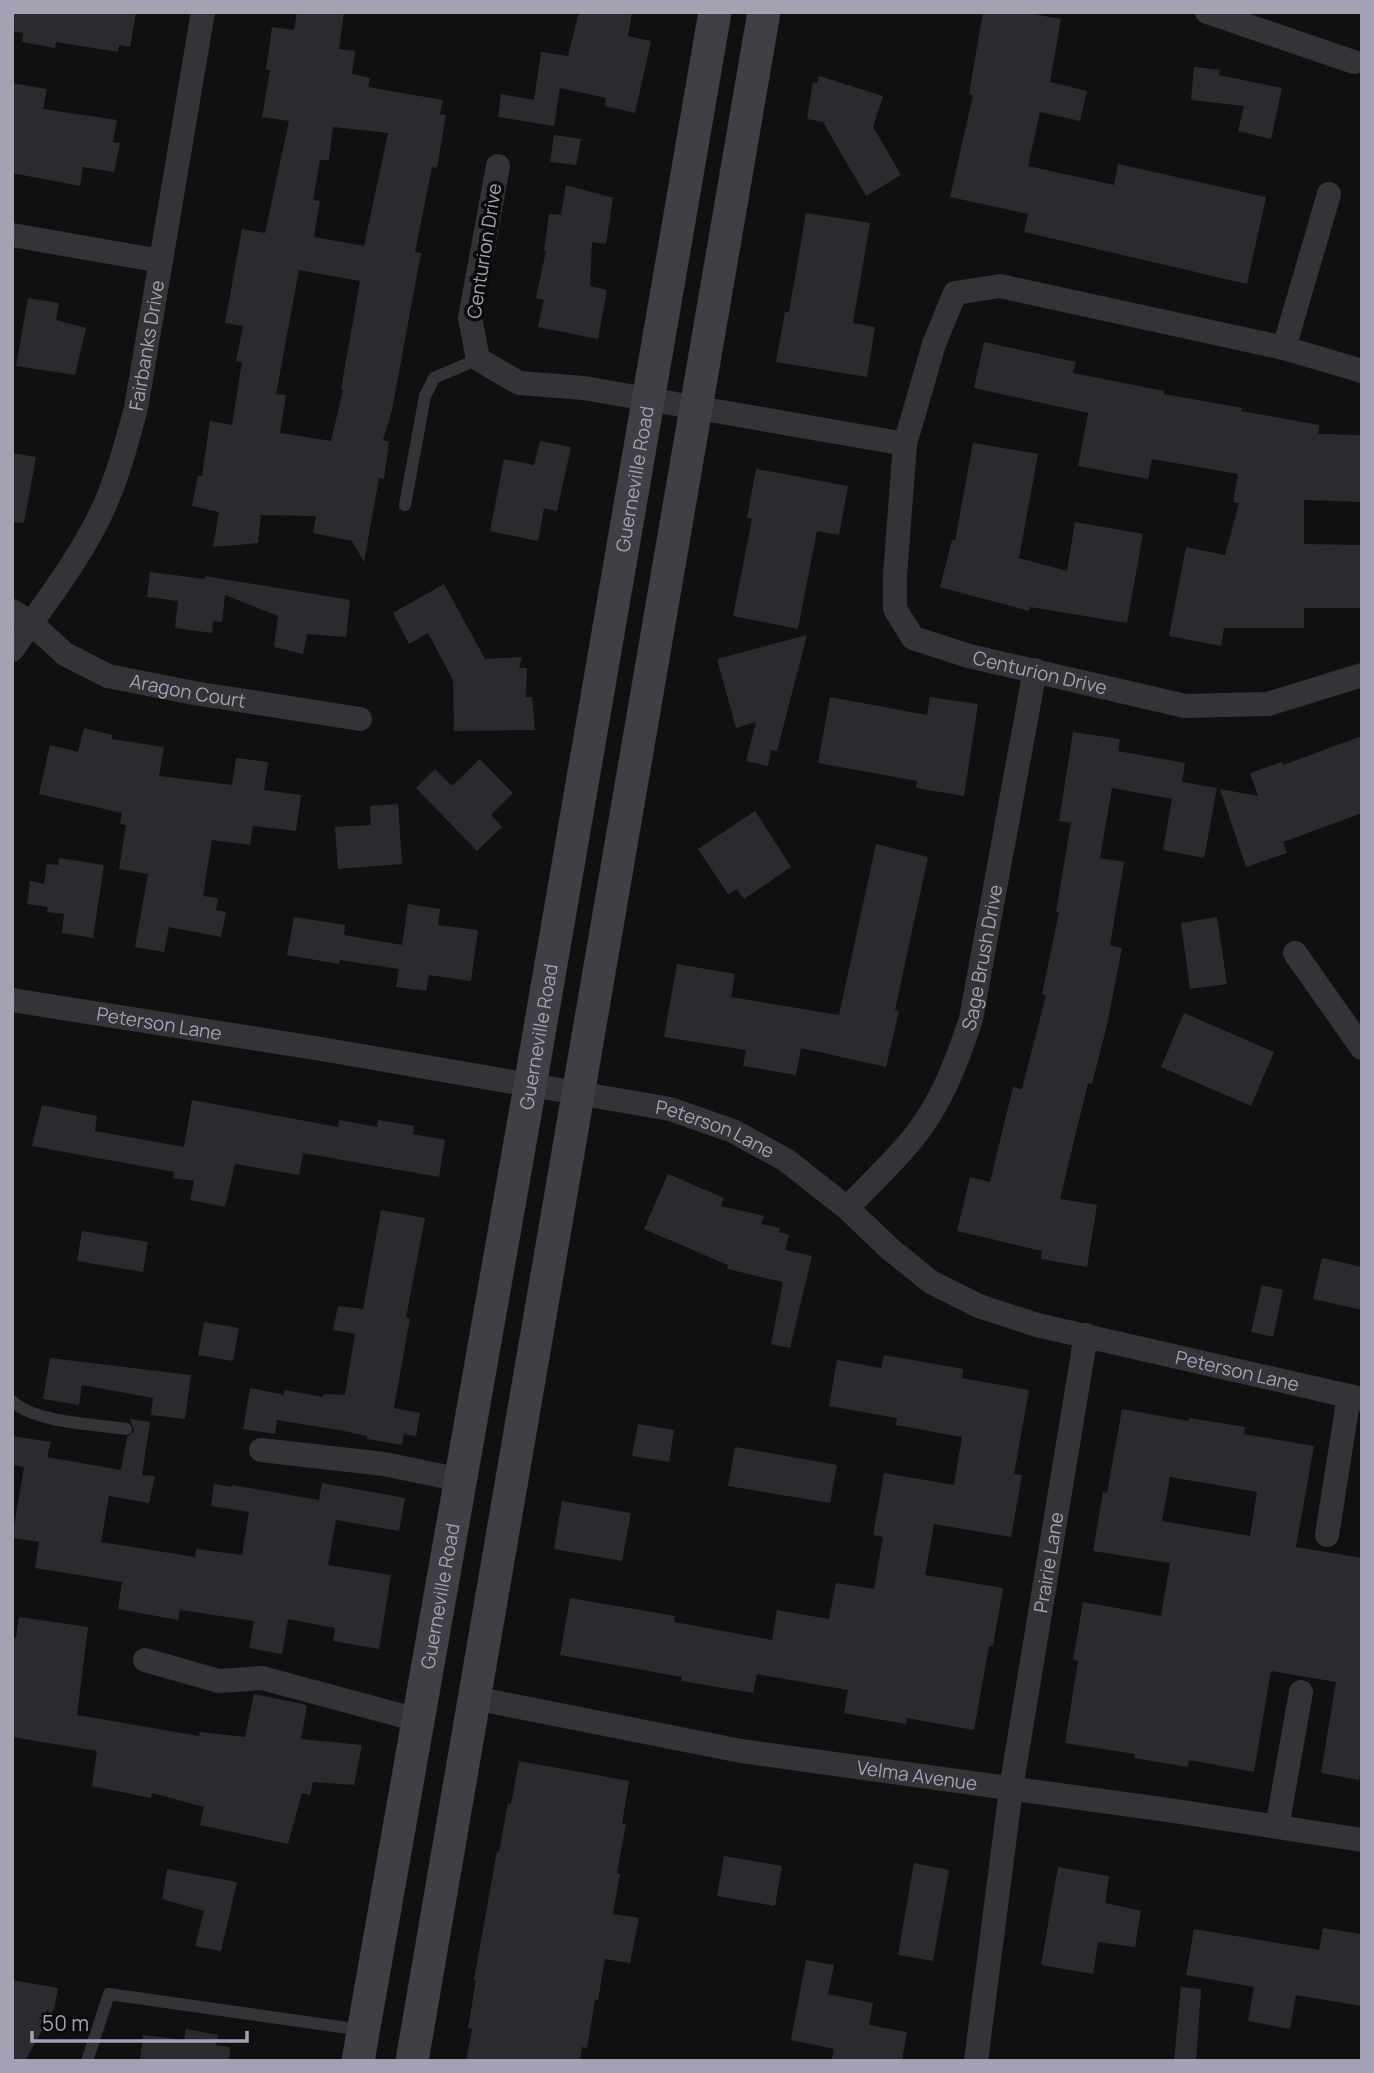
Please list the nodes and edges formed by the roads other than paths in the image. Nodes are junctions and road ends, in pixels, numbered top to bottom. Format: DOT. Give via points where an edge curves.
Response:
graph roads {
  1 [pos="203,12"];
  2 [pos="715,12"];
  3 [pos="764,12"];
  4 [pos="1207,12"];
  5 [pos="1354,62"];
  6 [pos="498,166"];
  7 [pos="1329,194"];
  8 [pos="12,235"];
  9 [pos="161,261"];
  10 [pos="1284,348"];
  11 [pos="478,359"];
  12 [pos="1362,371"];
  13 [pos="649,401"];
  14 [pos="696,407"];
  15 [pos="905,444"];
  16 [pos="405,505"];
  17 [pos="22,617"];
  18 [pos="12,650"];
  19 [pos="1035,670"];
  20 [pos="1362,675"];
  21 [pos="360,719"];
  22 [pos="1295,953"];
  23 [pos="12,1000"];
  24 [pos="1362,1048"];
  25 [pos="530,1086"];
  26 [pos="577,1093"];
  27 [pos="847,1208"];
  28 [pos="1086,1335"];
  29 [pos="1355,1398"];
  30 [pos="12,1401"];
  31 [pos="126,1429"];
  32 [pos="261,1451"];
  33 [pos="461,1480"];
  34 [pos="1326,1535"];
  35 [pos="145,1660"];
  36 [pos="1301,1692"];
  37 [pos="474,1698"];
  38 [pos="418,1720"];
  39 [pos="1011,1789"];
  40 [pos="1277,1827"];
  41 [pos="1362,1840"];
  42 [pos="360,2045"];
  43 [pos="87,2061"];
  44 [pos="412,2061"];
  45 [pos="976,2061"];
  1 -- 9 [label="street, Fairbanks Drive"];
  2 -- 13 [label="main road, Guerneville Road"];
  3 -- 14 [label="main road"];
  4 -- 5 [label="street"];
  6 -- 11 [label="street, Centurion Drive" via="470,318"];
  7 -- 10 [label="street"];
  8 -- 9 [label="street"];
  9 -- 17 [label="street, Fairbanks Drive" via="122,464 94,528 58,585"];
  10 -- 12 [label="street, Centurion Drive"];
  10 -- 15 [label="street, Centurion Drive" via="1000,286 955,293 934,344"];
  11 -- 13 [label="street" via="519,383 584,388"];
  11 -- 16 [label="lane" via="434,379 425,396"];
  13 -- 14 [label="street"];
  13 -- 25 [label="main road, Guerneville Road"];
  14 -- 15 [label="street"];
  14 -- 26 [label="main road"];
  15 -- 19 [label="street, Centurion Drive" via="895,610 913,638"];
  17 -- 18 [label="street, Fairbanks Drive"];
  17 -- 21 [label="street, Aragon Court" via="65,653 108,676"];
  19 -- 20 [label="street, Centurion Drive" via="1185,706 1268,704"];
  19 -- 27 [label="street, Sage Brush Drive" via="971,1019 957,1060 940,1099 914,1137"];
  22 -- 24 [label="street"];
  23 -- 25 [label="street, Peterson Lane"];
  25 -- 26 [label="street, Peterson Lane"];
  25 -- 33 [label="main road, Guerneville Road"];
  26 -- 27 [label="street, Peterson Lane" via="670,1109 733,1131 786,1160"];
  26 -- 37 [label="main road"];
  27 -- 28 [label="street, Peterson Lane" via="931,1282 979,1306"];
  28 -- 29 [label="street, Peterson Lane"];
  28 -- 39 [label="street, Prairie Lane"];
  29 -- 34 [label="street"];
  30 -- 31 [label="lane" via="41,1416"];
  32 -- 33 [label="street" via="384,1464"];
  33 -- 38 [label="main road, Guerneville Road"];
  35 -- 38 [label="street" via="219,1681 262,1678"];
  36 -- 40 [label="street"];
  37 -- 39 [label="street, Velma Avenue" via="741,1751"];
  37 -- 44 [label="main road"];
  38 -- 42 [label="main road, Guerneville Road"];
  39 -- 40 [label="street, Velma Avenue"];
  39 -- 45 [label="street, Prairie Lane"];
  40 -- 41 [label="street, Velma Avenue"];
  42 -- 43 [label="lane" via="109,1994"];
}
